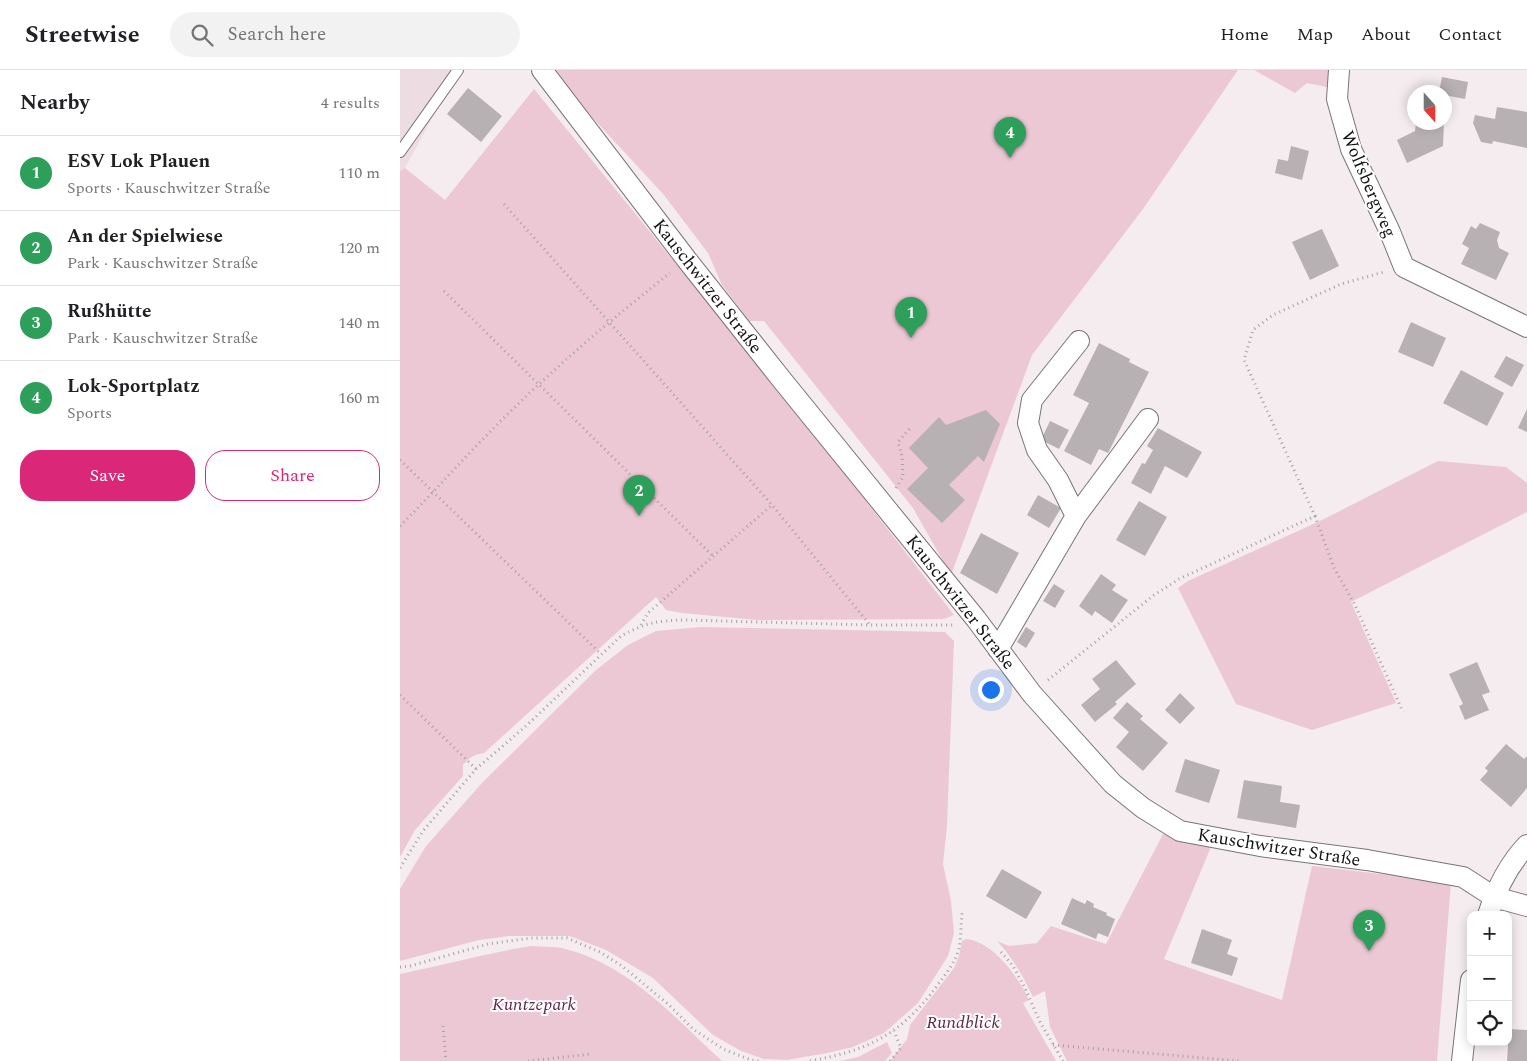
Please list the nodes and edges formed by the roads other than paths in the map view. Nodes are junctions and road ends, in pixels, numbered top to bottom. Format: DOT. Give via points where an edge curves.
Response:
graph roads {
  1 [pos="458,70"];
  2 [pos="542,70"];
  3 [pos="1339,70"];
  4 [pos="400,152"];
  5 [pos="1527,327"];
  6 [pos="1079,341"];
  7 [pos="1148,419"];
  8 [pos="1076,516"];
  9 [pos="998,649"];
  10 [pos="1527,846"];
  11 [pos="1491,906"];
  12 [pos="1527,906"];
  13 [pos="1469,1001"];
  14 [pos="1462,1061"];
  1 -- 4 [label="lane"];
  2 -- 9 [label="street, Kauschwitzer Straße" via="687,260"];
  3 -- 5 [label="street, Wolfsbergweg" via="1337,99 1351,149 1404,267"];
  6 -- 8 [label="street" via="1032,400 1028,423 1037,450 1058,480"];
  7 -- 8 [label="street"];
  8 -- 9 [label="street"];
  9 -- 11 [label="street, Kauschwitzer Straße" via="1032,694 1113,784 1180,831 1463,877"];
  10 -- 11 [label="street"];
  11 -- 12 [label="street, Kauschwitzer Straße"];
  13 -- 14 [label="street"];
}
